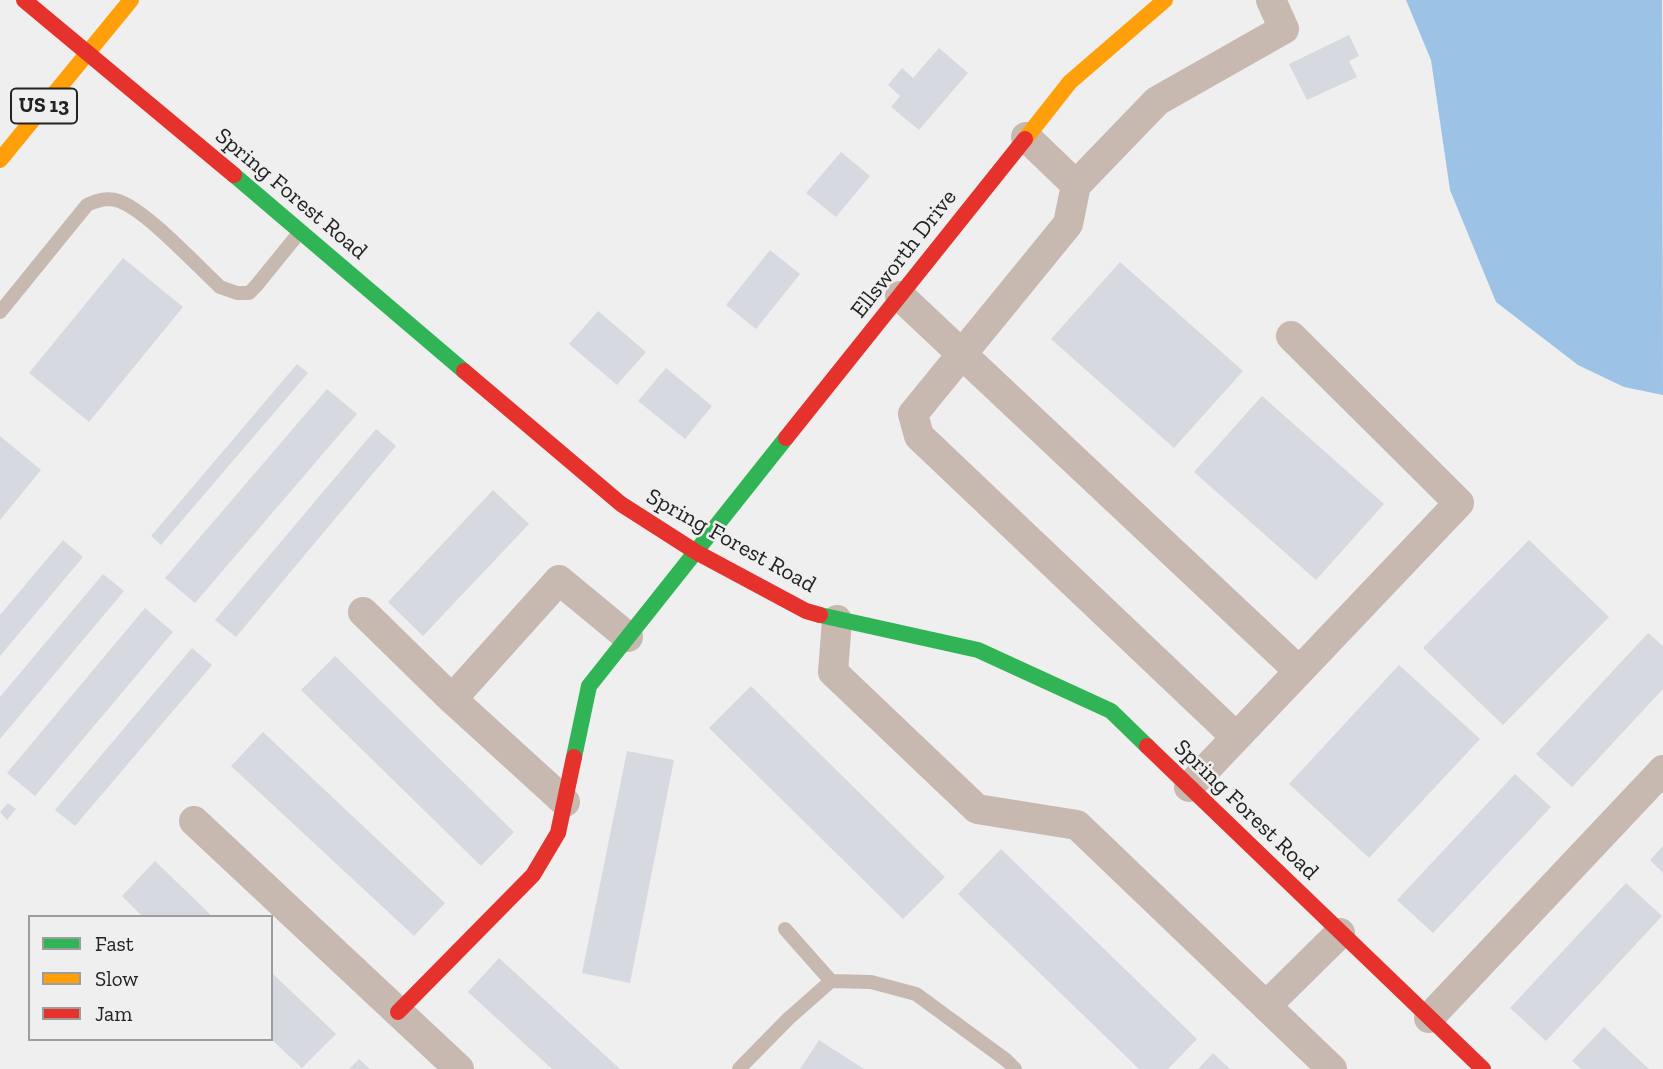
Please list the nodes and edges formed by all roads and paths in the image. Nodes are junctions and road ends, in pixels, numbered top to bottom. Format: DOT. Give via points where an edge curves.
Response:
graph roads {
  1 [pos="24,0"];
  2 [pos="131,0"];
  3 [pos="1271,0"];
  4 [pos="1162,1"];
  5 [pos="89,52"];
  6 [pos="1026,138"];
  7 [pos="0,160"];
  8 [pos="1076,185"];
  9 [pos="300,232"];
  10 [pos="900,296"];
  11 [pos="0,312"];
  12 [pos="1292,336"];
  13 [pos="961,355"];
  14 [pos="696,552"];
  15 [pos="363,612"];
  16 [pos="837,620"];
  17 [pos="628,637"];
  18 [pos="1299,671"];
  19 [pos="452,699"];
  20 [pos="1236,737"];
  21 [pos="1663,770"];
  22 [pos="1189,787"];
  23 [pos="565,802"];
  24 [pos="194,821"];
  25 [pos="785,929"];
  26 [pos="1340,933"];
  27 [pos="831,981"];
  28 [pos="1266,1006"];
  29 [pos="398,1012"];
  30 [pos="1429,1017"];
  31 [pos="459,1069"];
  32 [pos="739,1069"];
  33 [pos="1015,1069"];
  34 [pos="1332,1069"];
  35 [pos="1483,1069"];
  1 -- 5 [label="street, Spring Forest Road"];
  2 -- 5 [label="street, US 13"];
  3 -- 8 [label="street" via="1284,29 1157,101"];
  4 -- 6 [label="street, Ellsworth Drive" via="1070,82"];
  5 -- 7 [label="street, US 13"];
  5 -- 9 [label="street, Spring Forest Road"];
  6 -- 8 [label="street"];
  6 -- 10 [label="street, Ellsworth Drive"];
  8 -- 13 [label="street" via="1069,224"];
  9 -- 11 [label="lane" via="256,286 248,293 237,293 220,287 136,210 117,200 99,199 87,205"];
  9 -- 14 [label="street, Spring Forest Road" via="621,504"];
  10 -- 13 [label="street"];
  10 -- 14 [label="street, Ellsworth Drive"];
  12 -- 18 [label="street" via="1458,503"];
  13 -- 18 [label="street"];
  13 -- 20 [label="street" via="913,414 919,436"];
  14 -- 16 [label="street, Spring Forest Road" via="806,611"];
  14 -- 17 [label="street, Ellsworth Drive"];
  15 -- 19 [label="street"];
  16 -- 22 [label="street, Spring Forest Road" via="978,650 1111,711"];
  16 -- 28 [label="street" via="833,672 977,809 1077,825"];
  17 -- 19 [label="street" via="559,579"];
  17 -- 23 [label="street, Ellsworth Drive" via="589,685"];
  18 -- 20 [label="street"];
  19 -- 23 [label="street"];
  20 -- 22 [label="street"];
  21 -- 30 [label="street"];
  22 -- 26 [label="street, Spring Forest Road"];
  23 -- 29 [label="street, Ellsworth Drive" via="558,833 533,875"];
  24 -- 29 [label="street"];
  25 -- 27 [label="lane"];
  26 -- 28 [label="street"];
  26 -- 30 [label="street, Spring Forest Road"];
  27 -- 32 [label="lane"];
  27 -- 33 [label="lane" via="871,982 916,994"];
  28 -- 34 [label="street"];
  29 -- 31 [label="street"];
  30 -- 35 [label="street, Spring Forest Road"];
}
